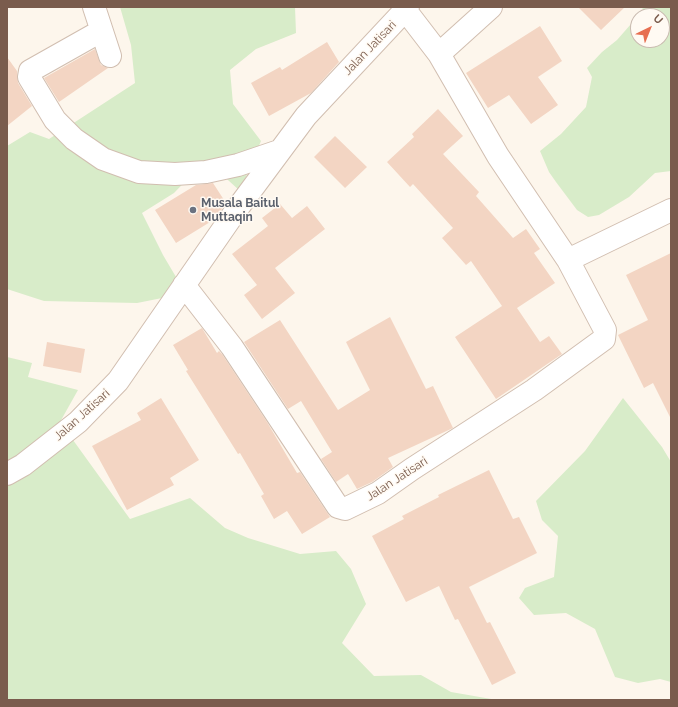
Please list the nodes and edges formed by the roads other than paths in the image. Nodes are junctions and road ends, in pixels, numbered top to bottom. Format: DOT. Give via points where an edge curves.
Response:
graph roads {
  1 [pos="94,7"];
  2 [pos="491,7"];
  3 [pos="407,9"];
  4 [pos="101,31"];
  5 [pos="438,54"];
  6 [pos="110,56"];
  7 [pos="279,151"];
  8 [pos="671,210"];
  9 [pos="568,260"];
  10 [pos="184,285"];
  11 [pos="7,474"];
  1 -- 4 [label="street"];
  2 -- 5 [label="street"];
  3 -- 5 [label="street, Jalan Jatisari"];
  3 -- 7 [label="street, Jalan Jatisari" via="306,116"];
  4 -- 6 [label="street"];
  4 -- 7 [label="street" via="30,71 29,77 55,120 74,139 103,159 139,172 175,174 206,172 238,165"];
  5 -- 9 [label="street, Jalan Jatisari" via="498,156"];
  7 -- 10 [label="street, Jalan Jatisari"];
  8 -- 9 [label="street"];
  9 -- 10 [label="street, Jalan Jatisari" via="604,330 604,339 534,390 378,493 345,509 338,506 232,347"];
  10 -- 11 [label="street, Jalan Jatisari" via="128,369 97,404 23,465"];
}
